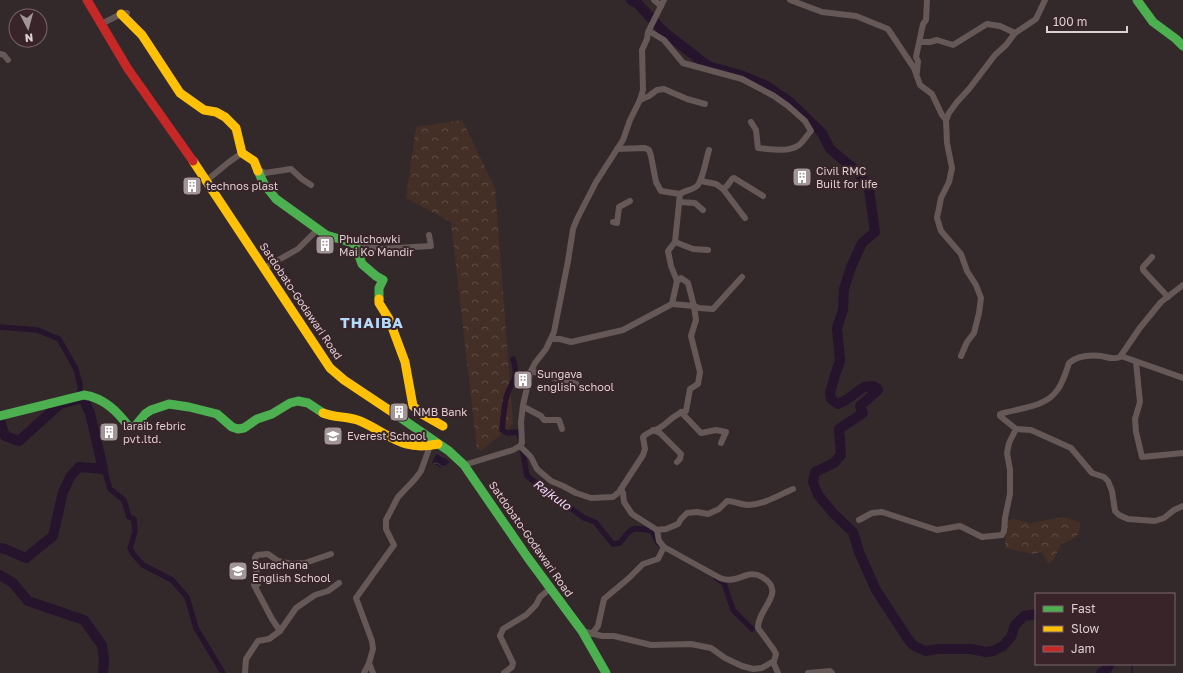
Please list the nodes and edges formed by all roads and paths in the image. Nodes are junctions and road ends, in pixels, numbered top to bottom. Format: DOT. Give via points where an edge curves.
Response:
graph roads {
  1 [pos="87,0"];
  2 [pos="654,0"];
  3 [pos="790,0"];
  4 [pos="926,0"];
  5 [pos="1045,0"];
  6 [pos="1137,0"];
  7 [pos="662,3"];
  8 [pos="124,14"];
  9 [pos="100,24"];
  10 [pos="650,28"];
  11 [pos="1015,33"];
  12 [pos="920,42"];
  13 [pos="1183,46"];
  14 [pos="0,54"];
  15 [pos="8,60"];
  16 [pos="917,73"];
  17 [pos="640,100"];
  18 [pos="705,104"];
  19 [pos="946,120"];
  20 [pos="751,122"];
  21 [pos="617,149"];
  22 [pos="709,150"];
  23 [pos="242,153"];
  24 [pos="258,169"];
  25 [pos="206,181"];
  26 [pos="701,181"];
  27 [pos="311,185"];
  28 [pos="723,189"];
  29 [pos="680,194"];
  30 [pos="763,196"];
  31 [pos="630,201"];
  32 [pos="679,202"];
  33 [pos="703,210"];
  34 [pos="745,218"];
  35 [pos="613,222"];
  36 [pos="317,230"];
  37 [pos="429,235"];
  38 [pos="675,242"];
  39 [pos="356,247"];
  40 [pos="708,250"];
  41 [pos="1152,257"];
  42 [pos="264,268"];
  43 [pos="742,277"];
  44 [pos="678,281"];
  45 [pos="1183,285"];
  46 [pos="1168,297"];
  47 [pos="672,304"];
  48 [pos="694,306"];
  49 [pos="552,339"];
  50 [pos="960,356"];
  51 [pos="1121,356"];
  52 [pos="1136,362"];
  53 [pos="531,371"];
  54 [pos="1183,378"];
  55 [pos="576,384"];
  56 [pos="524,407"];
  57 [pos="681,412"];
  58 [pos="1,416"];
  59 [pos="443,426"];
  60 [pos="562,429"];
  61 [pos="1016,429"];
  62 [pos="653,430"];
  63 [pos="722,443"];
  64 [pos="434,445"];
  65 [pos="520,446"];
  66 [pos="1183,453"];
  67 [pos="677,462"];
  68 [pos="464,465"];
  69 [pos="793,489"];
  70 [pos="621,490"];
  71 [pos="1183,506"];
  72 [pos="858,520"];
  73 [pos="657,530"];
  74 [pos="664,547"];
  75 [pos="331,554"];
  76 [pos="339,583"];
  77 [pos="551,588"];
  78 [pos="280,631"];
  79 [pos="586,632"];
  80 [pos="369,663"];
  81 [pos="772,663"];
  82 [pos="245,673"];
  83 [pos="364,673"];
  84 [pos="373,673"];
  85 [pos="504,673"];
  86 [pos="606,673"];
  87 [pos="778,673"];
  88 [pos="808,673"];
  89 [pos="832,673"];
  1 -- 9 [label="street, Satdobato-Godawari Road"];
  2 -- 7 [label="street"];
  3 -- 16 [label="street" via="822,12 856,16 888,30"];
  4 -- 12 [label="street" via="926,20"];
  5 -- 11 [label="street" via="1036,19"];
  6 -- 13 [label="street" via="1153,22"];
  7 -- 10 [label="street"];
  8 -- 9 [label="street"];
  8 -- 23 [label="street" via="142,35 180,92 204,110 225,116 236,128"];
  9 -- 25 [label="street, Satdobato-Godawari Road"];
  10 -- 17 [label="street" via="642,50 643,90"];
  10 -- 20 [label="street" via="683,63 742,79 774,96 805,121 811,131 799,145 790,148 758,148 756,130"];
  11 -- 12 [label="street" via="1000,26 987,24 953,46 937,40"];
  11 -- 19 [label="street" via="957,102"];
  12 -- 16 [label="street" via="916,57"];
  14 -- 15 [label="street" via="4,54"];
  16 -- 19 [label="street" via="920,85 932,94"];
  17 -- 18 [label="street" via="657,90 664,89"];
  17 -- 21 [label="street"];
  19 -- 50 [label="street" via="952,168 937,218 941,231 961,254 981,298 974,334 966,342"];
  21 -- 29 [label="street" via="649,150 656,182 661,191"];
  21 -- 49 [label="street" via="596,182 573,229"];
  22 -- 26 [label="street"];
  23 -- 24 [label="street" via="254,161"];
  23 -- 25 [label="street"];
  24 -- 27 [label="street" via="265,173 291,170"];
  24 -- 36 [label="street" via="264,184 276,199"];
  25 -- 42 [label="street, Satdobato-Godawari Road"];
  26 -- 28 [label="street" via="716,184"];
  26 -- 29 [label="street" via="696,187"];
  28 -- 30 [label="street" via="734,178"];
  28 -- 34 [label="street"];
  29 -- 32 [label="street"];
  31 -- 35 [label="street" via="619,207 617,223"];
  32 -- 33 [label="street" via="695,203"];
  32 -- 38 [label="street"];
  36 -- 39 [label="street" via="333,238 353,243"];
  36 -- 42 [label="street" via="298,249"];
  37 -- 39 [label="street" via="431,246 380,249 370,246"];
  38 -- 40 [label="street" via="693,249"];
  38 -- 44 [label="street" via="668,250 670,266"];
  39 -- 59 [label="street" via="362,264 383,280 379,288 379,303 389,319 405,362 413,406"];
  41 -- 46 [label="street" via="1143,270"];
  42 -- 64 [label="street, Satdobato-Godawari Road" via="333,371"];
  43 -- 48 [label="street" via="713,309"];
  44 -- 47 [label="street"];
  44 -- 48 [label="street" via="680,278 688,283"];
  45 -- 46 [label="street"];
  46 -- 51 [label="street" via="1139,329"];
  47 -- 48 [label="street"];
  47 -- 49 [label="street" via="623,330 571,342"];
  48 -- 57 [label="street" via="696,320 691,336 700,372 698,384 690,389 686,411"];
  49 -- 53 [label="street"];
  51 -- 52 [label="street"];
  51 -- 61 [label="street" via="1115,359 1090,356 1073,360 1053,395 1040,404 1000,414"];
  52 -- 54 [label="street"];
  52 -- 66 [label="street" via="1140,402 1135,419 1142,457"];
  53 -- 55 [label="street"];
  53 -- 56 [label="street"];
  56 -- 60 [label="street" via="544,420 559,420"];
  56 -- 65 [label="street"];
  57 -- 62 [label="street" via="660,428"];
  57 -- 63 [label="street" via="702,433 716,430 726,432"];
  58 -- 64 [label="street" via="84,395 96,397 108,404 120,414 129,427 136,425 145,414 156,407 173,404 214,412 231,427 238,429 293,402 301,401 326,414 360,422 394,441 412,446"];
  61 -- 71 [label="street" via="1031,430 1071,448 1092,473 1108,481 1115,511 1119,515 1128,519 1155,521"];
  61 -- 72 [label="street" via="1007,453 1010,494 1002,535 982,537 960,526 937,530 882,512"];
  62 -- 67 [label="street" via="660,433 681,454"];
  62 -- 70 [label="street" via="643,437 643,455"];
  64 -- 68 [label="street, Satdobato-Godawari Road" via="456,456"];
  64 -- 80 [label="street" via="421,471 398,497 386,520 386,530 394,545 356,598 372,641 373,649"];
  65 -- 68 [label="street"];
  65 -- 70 [label="street" via="531,457 537,469 551,481 576,494 591,498 614,497"];
  68 -- 77 [label="street, Satdobato-Godawari Road"];
  69 -- 73 [label="street" via="761,504 727,501 719,509 708,514 687,513 678,524"];
  70 -- 73 [label="street" via="624,502 632,514"];
  73 -- 74 [label="street" via="659,541"];
  74 -- 79 [label="street" via="658,559 643,564 604,599 596,630"];
  74 -- 81 [label="street" via="725,580 737,580 755,574 770,582 771,600 762,613 758,628 776,654"];
  75 -- 78 [label="street" via="305,563 292,564 278,561 268,554 257,555 255,558 258,584 254,585"];
  76 -- 78 [label="street" via="296,608"];
  77 -- 79 [label="street, Satdobato-Godawari Road"];
  77 -- 85 [label="street" via="540,597 532,611 501,632 500,636 513,663"];
  78 -- 82 [label="street" via="269,639 258,641 246,660"];
  79 -- 81 [label="street" via="651,645 691,644 711,648 725,658 753,669"];
  79 -- 86 [label="street, Satdobato-Godawari Road"];
  80 -- 83 [label="street"];
  80 -- 84 [label="street"];
  81 -- 87 [label="street"];
  88 -- 89 [label="street"];
}
